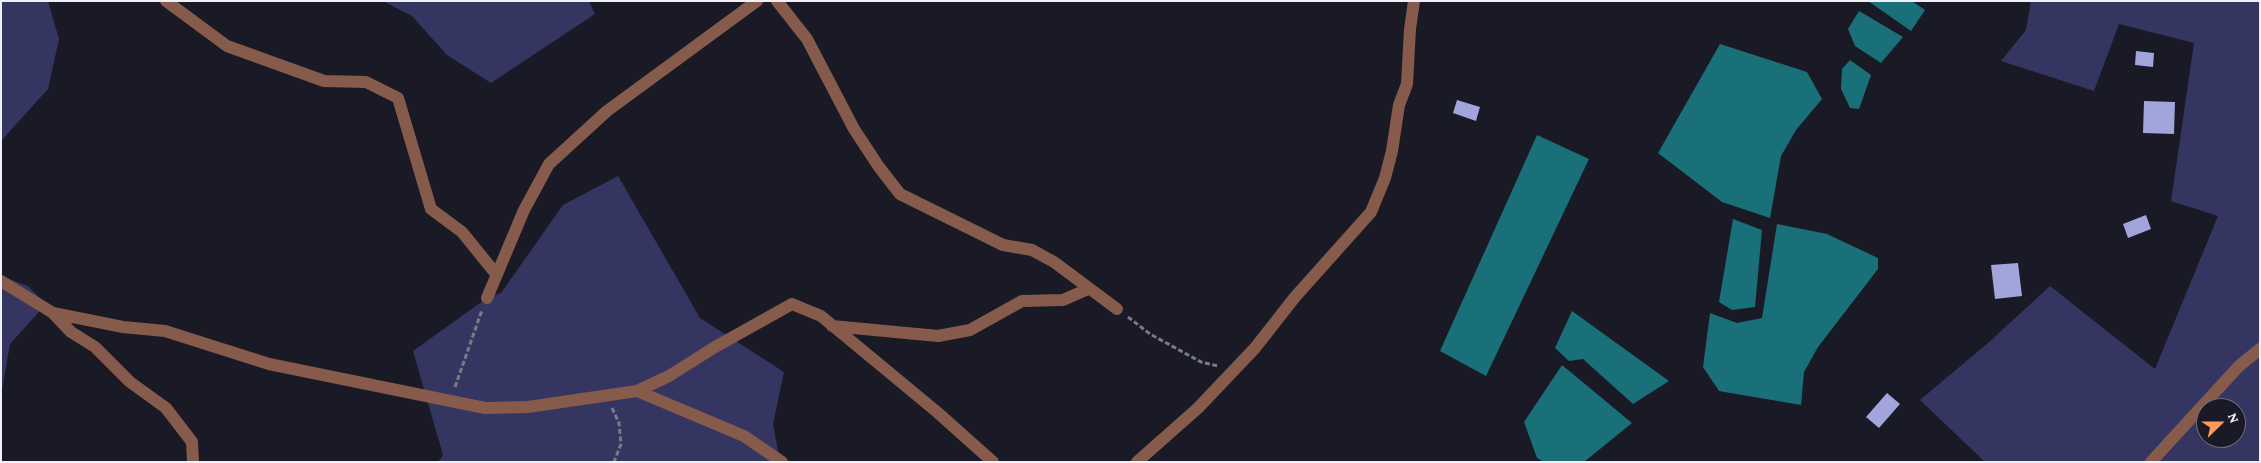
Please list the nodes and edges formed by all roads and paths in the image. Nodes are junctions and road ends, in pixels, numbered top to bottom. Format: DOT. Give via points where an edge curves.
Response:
graph roads {
  1 [pos="166,1"];
  2 [pos="757,1"];
  3 [pos="778,1"];
  4 [pos="1414,1"];
  5 [pos="496,274"];
  6 [pos="1,281"];
  7 [pos="1088,289"];
  8 [pos="487,298"];
  9 [pos="1117,309"];
  10 [pos="53,313"];
  11 [pos="832,326"];
  12 [pos="2260,349"];
  13 [pos="1234,370"];
  14 [pos="637,391"];
  15 [pos="607,396"];
  16 [pos="450,400"];
  17 [pos="193,462"];
  18 [pos="614,462"];
  19 [pos="782,462"];
  20 [pos="993,462"];
  21 [pos="1137,462"];
  22 [pos="2151,462"];
  1 -- 5 [label="street" via="227,46 324,81 366,82 398,98 431,209 462,232"];
  2 -- 5 [label="street" via="607,111 549,164 524,210"];
  3 -- 7 [label="street" via="808,39 854,129 900,194 1003,245 1032,250 1054,262"];
  4 -- 13 [label="street" via="1408,84 1399,105 1385,178 1371,212"];
  5 -- 8 [label="street"];
  6 -- 10 [label="street"];
  7 -- 9 [label="street"];
  7 -- 11 [label="street" via="1063,300 1022,301 970,330 938,336"];
  8 -- 16 [label="path"];
  9 -- 13 [label="path" via="1150,334 1201,362"];
  10 -- 16 [label="street" via="165,331 269,364"];
  10 -- 17 [label="street" via="71,332 95,347 130,382 166,408 192,442"];
  11 -- 14 [label="street" via="820,316 792,304 669,376"];
  11 -- 20 [label="street"];
  12 -- 22 [label="street" via="2239,366"];
  13 -- 21 [label="street" via="1198,408"];
  14 -- 15 [label="street"];
  14 -- 19 [label="street" via="744,436"];
  15 -- 16 [label="street" via="528,407 485,408"];
  15 -- 18 [label="path" via="619,423 621,444"];
}
